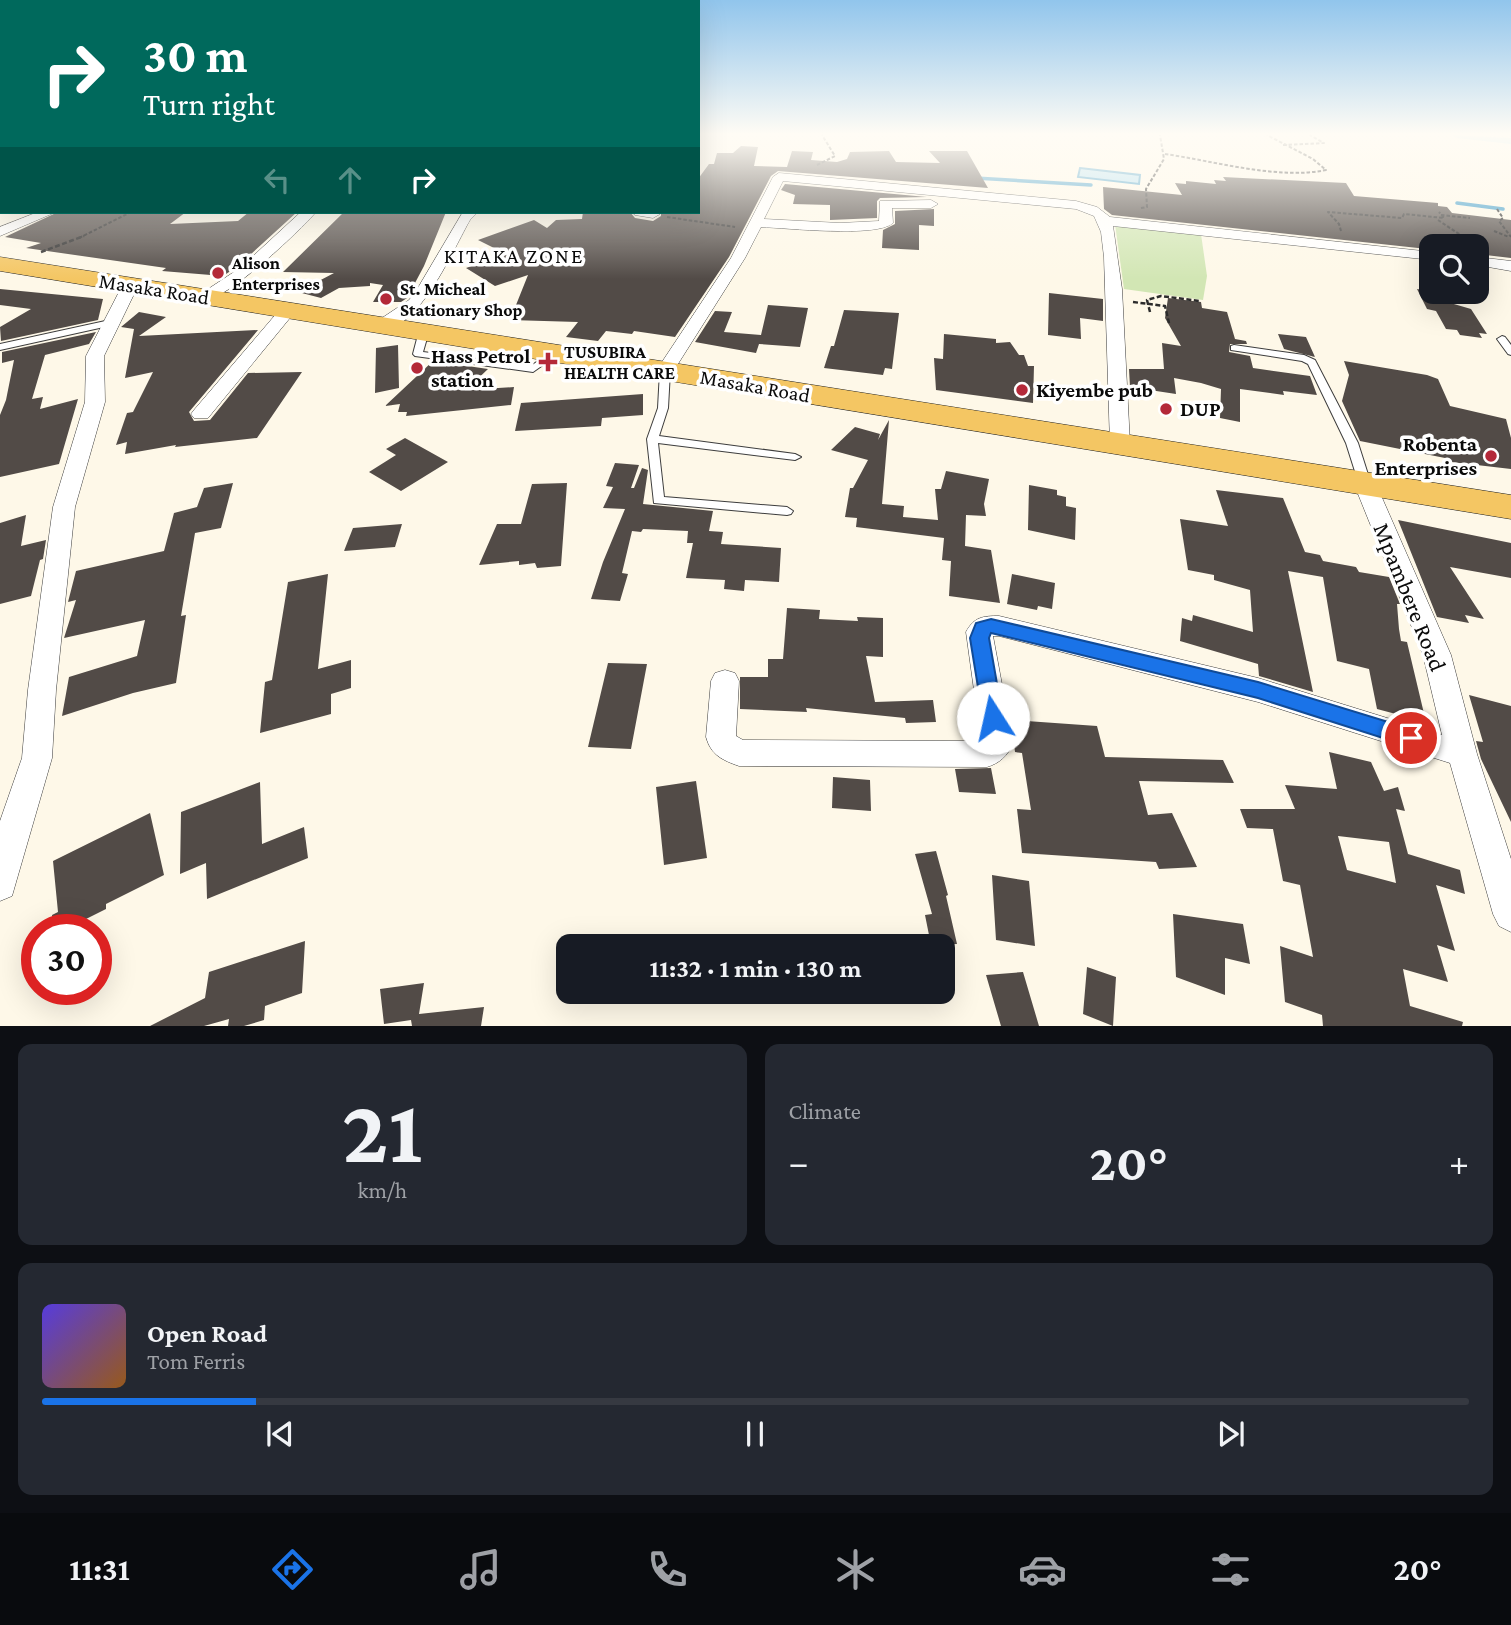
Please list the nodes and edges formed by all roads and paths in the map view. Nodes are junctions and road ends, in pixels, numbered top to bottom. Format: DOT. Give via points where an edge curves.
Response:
graph roads {
  1 [pos="775,183"];
  2 [pos="852,183"];
  3 [pos="1147,183"];
  4 [pos="937,204"];
  5 [pos="1139,208"];
  6 [pos="1497,209"];
  7 [pos="44,214"];
  8 [pos="127,214"];
  9 [pos="307,214"];
  10 [pos="469,214"];
  11 [pos="655,214"];
  12 [pos="1437,218"];
  13 [pos="1470,218"];
  14 [pos="1106,221"];
  15 [pos="756,226"];
  16 [pos="1493,231"];
  17 [pos="0,232"];
  18 [pos="1462,234"];
  19 [pos="1511,237"];
  20 [pos="1369,249"];
  21 [pos="1419,255"];
  22 [pos="1489,262"];
  23 [pos="1,264"];
  24 [pos="1511,265"];
  25 [pos="130,286"];
  26 [pos="205,298"];
  27 [pos="1199,301"];
  28 [pos="1131,302"];
  29 [pos="1148,303"];
  30 [pos="288,310"];
  31 [pos="1150,312"];
  32 [pos="110,323"];
  33 [pos="1169,323"];
  34 [pos="385,324"];
  35 [pos="1502,339"];
  36 [pos="0,347"];
  37 [pos="1234,348"];
  38 [pos="1511,352"];
  39 [pos="665,371"];
  40 [pos="201,414"];
  41 [pos="653,439"];
  42 [pos="1120,444"];
  43 [pos="795,457"];
  44 [pos="1365,484"];
  45 [pos="1511,507"];
  46 [pos="787,511"];
  47 [pos="725,681"];
  48 [pos="1462,754"];
  49 [pos="0,884"];
  50 [pos="1511,914"];
  1 -- 15 [label="street"];
  2 -- 14 [label="street" via="1076,205 1094,210"];
  3 -- 5 [label="path" via="1147,207"];
  4 -- 15 [label="street" via="885,204 886,223 881,225"];
  6 -- 19 [label="path" via="1503,218 1499,221"];
  7 -- 17 [label="street"];
  8 -- 23 [label="path" via="88,235"];
  9 -- 26 [label="street" via="245,271"];
  10 -- 34 [label="street" via="415,303"];
  11 -- 15 [label="path"];
  12 -- 13 [label="path" via="1444,218 1440,213"];
  12 -- 18 [label="path"];
  12 -- 20 [label="path" via="1328,212 1342,231 1359,233"];
  14 -- 20 [label="street"];
  14 -- 42 [label="street" via="1115,307"];
  15 -- 39 [label="street"];
  16 -- 19 [label="path"];
  20 -- 21 [label="street"];
  22 -- 24 [label="street"];
  23 -- 25 [label="main road, Masaka Road"];
  25 -- 26 [label="main road, Masaka Road"];
  25 -- 32 [label="street"];
  26 -- 30 [label="main road, Masaka Road"];
  27 -- 29 [label="path" via="1161,296"];
  28 -- 29 [label="path"];
  29 -- 31 [label="path"];
  29 -- 33 [label="path" via="1165,306"];
  30 -- 34 [label="main road, Masaka Road"];
  30 -- 40 [label="street"];
  32 -- 36 [label="lane"];
  32 -- 49 [label="street" via="95,356 95,402 64,507 37,758"];
  34 -- 39 [label="main road, Masaka Road"];
  35 -- 38 [label="lane"];
  37 -- 44 [label="lane" via="1312,362 1352,443"];
  39 -- 41 [label="lane" via="663,408"];
  39 -- 42 [label="main road, Masaka Road"];
  41 -- 43 [label="lane"];
  41 -- 46 [label="lane" via="658,500"];
  42 -- 44 [label="main road, Masaka Road"];
  44 -- 45 [label="main road, Masaka Road"];
  44 -- 48 [label="street, Mpambere Road" via="1437,655"];
  47 -- 48 [label="street" via="720,737 739,753 987,754 998,744 979,632 985,626 999,626 1258,690"];
  48 -- 50 [label="street, Mpambere Road"];
}
